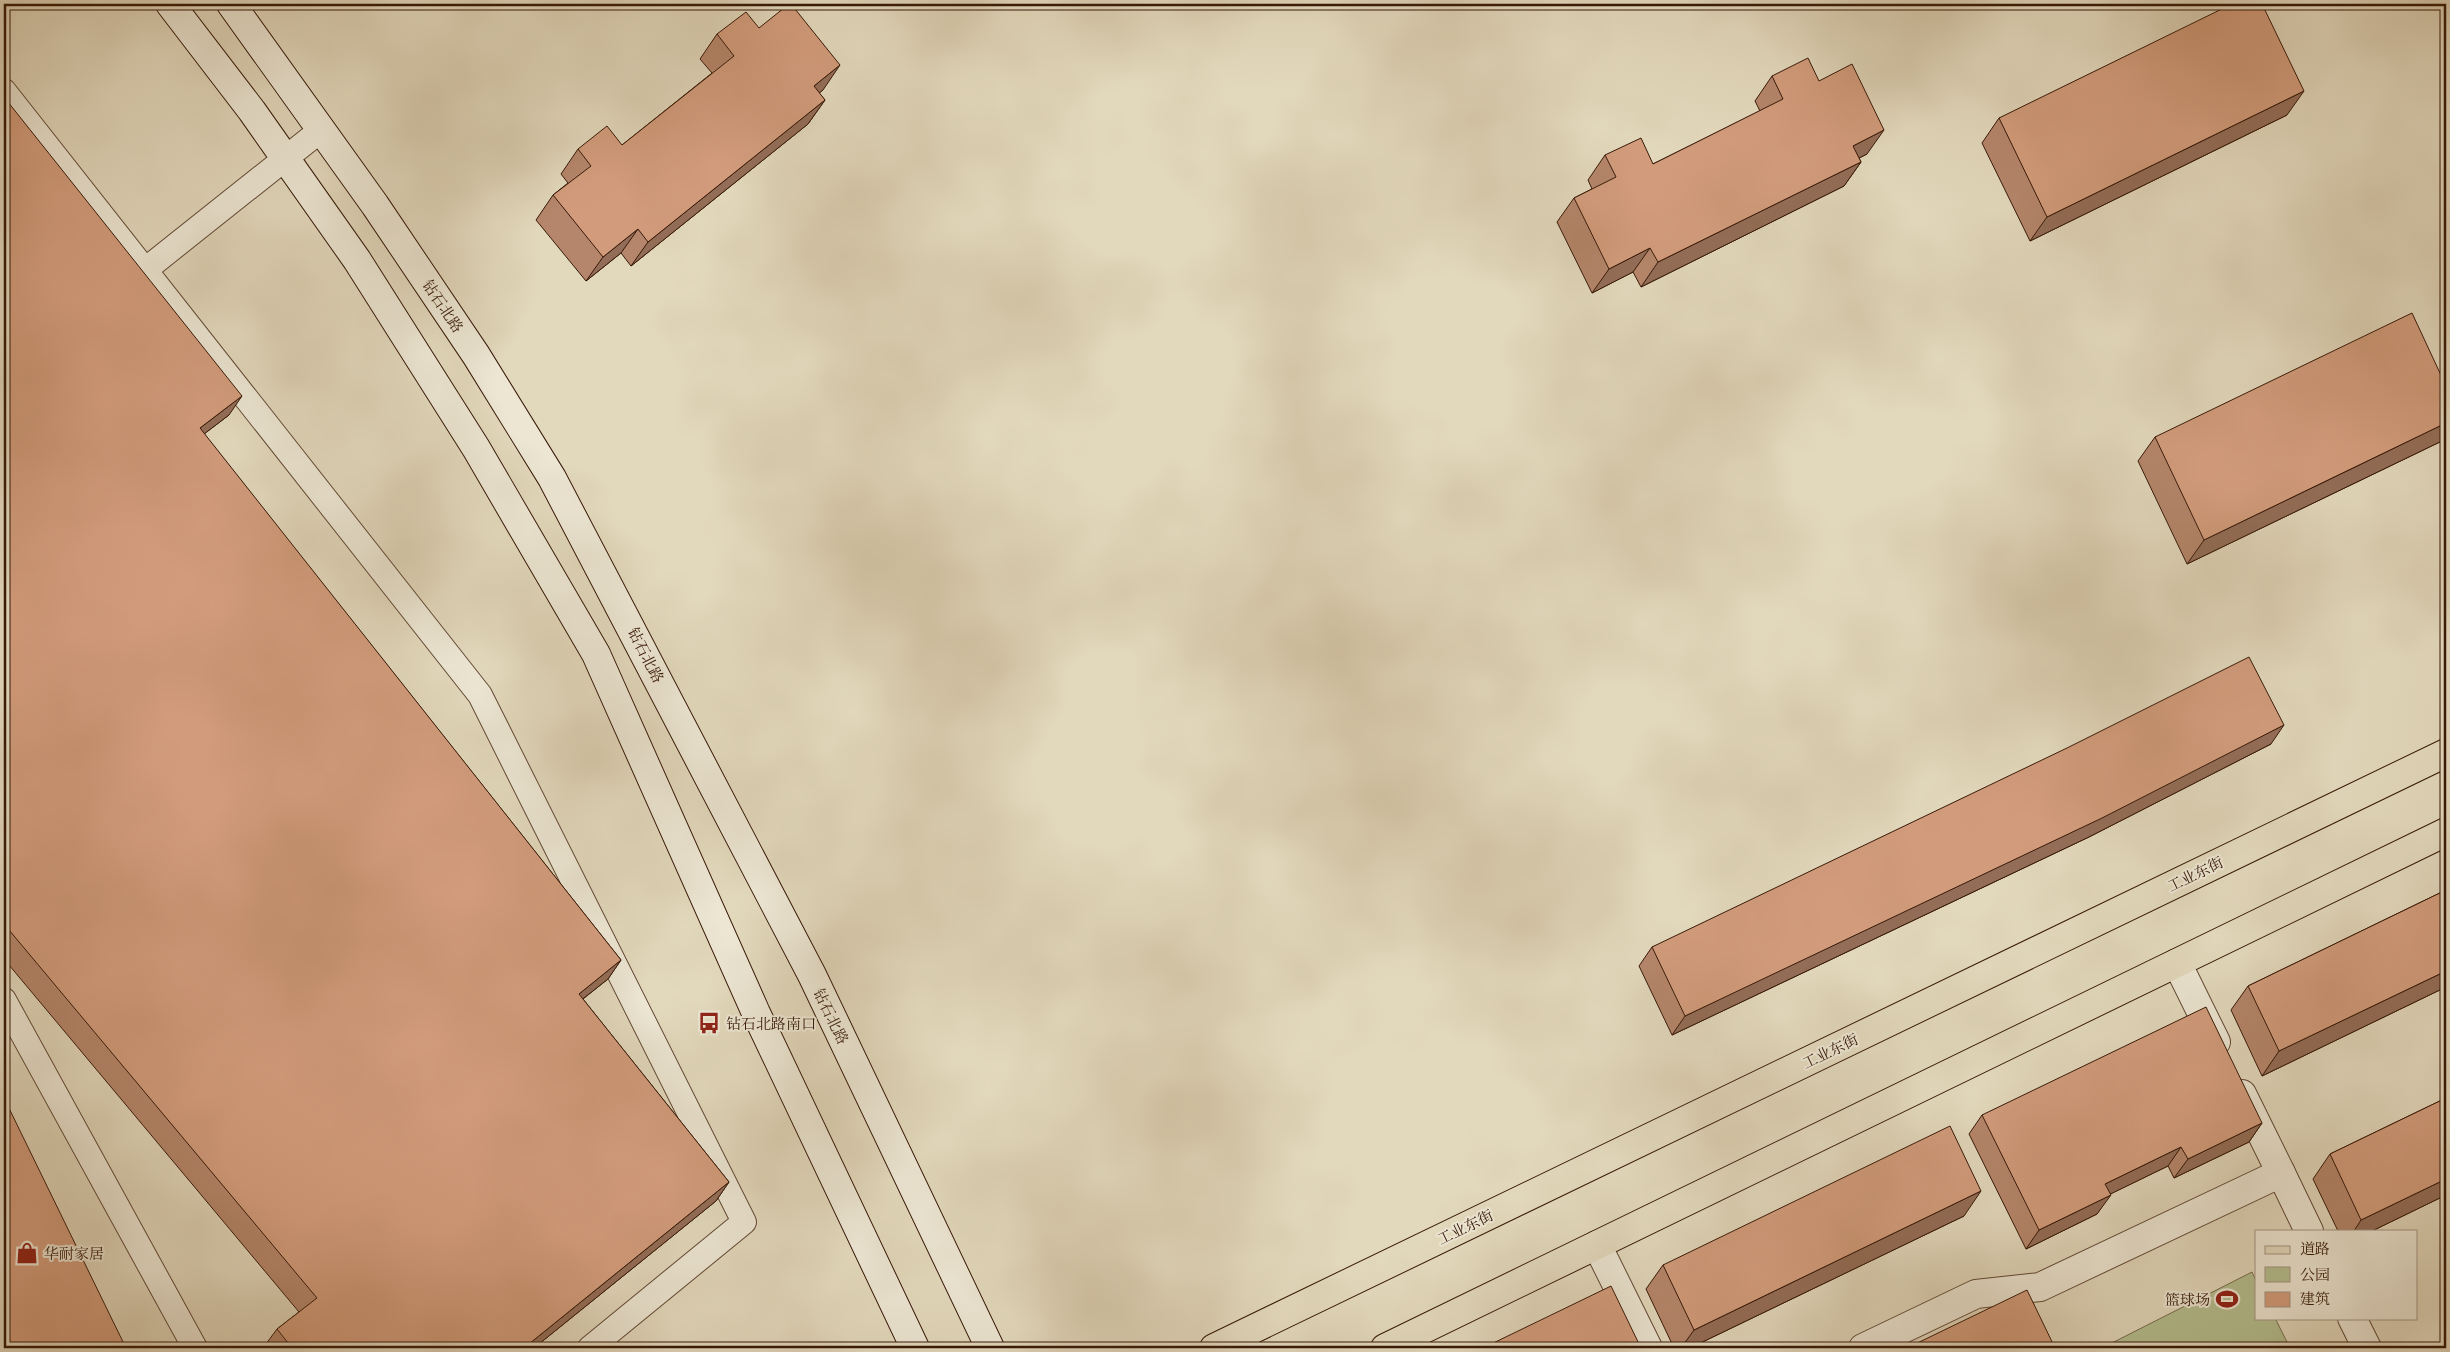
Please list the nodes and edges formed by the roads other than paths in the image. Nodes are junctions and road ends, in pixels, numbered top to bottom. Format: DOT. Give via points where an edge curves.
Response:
graph roads {
  1 [pos="170,4"];
  2 [pos="231,4"];
  3 [pos="4,91"];
  4 [pos="322,130"];
  5 [pos="286,158"];
  6 [pos="144,270"];
  7 [pos="2446,753"];
  8 [pos="2446,832"];
  9 [pos="2177,963"];
  10 [pos="4,1000"];
  11 [pos="2281,1173"];
  12 [pos="2309,1230"];
  13 [pos="1597,1245"];
  14 [pos="2353,1320"];
  15 [pos="195,1348"];
  16 [pos="590,1348"];
  17 [pos="915,1348"];
  18 [pos="990,1348"];
  19 [pos="1214,1348"];
  20 [pos="1385,1348"];
  21 [pos="1648,1348"];
  22 [pos="1863,1348"];
  23 [pos="2367,1348"];
  1 -- 5 [label="main road"];
  2 -- 4 [label="main road, 钻石北路"];
  3 -- 6 [label="lane"];
  4 -- 5 [label="lane"];
  4 -- 18 [label="main road, 钻石北路" via="476,355 552,478 812,975"];
  5 -- 6 [label="lane"];
  5 -- 17 [label="main road" via="357,260 476,448 596,654 756,1013"];
  6 -- 16 [label="lane" via="480,695 744,1222"];
  7 -- 19 [label="main road, 工业东街"];
  8 -- 9 [label="main road"];
  9 -- 11 [label="main road"];
  9 -- 13 [label="main road"];
  10 -- 15 [label="lane"];
  11 -- 12 [label="main road"];
  11 -- 22 [label="main road" via="2040,1287 1976,1294"];
  13 -- 20 [label="main road"];
  13 -- 21 [label="main road"];
  14 -- 23 [label="main road"];
}
